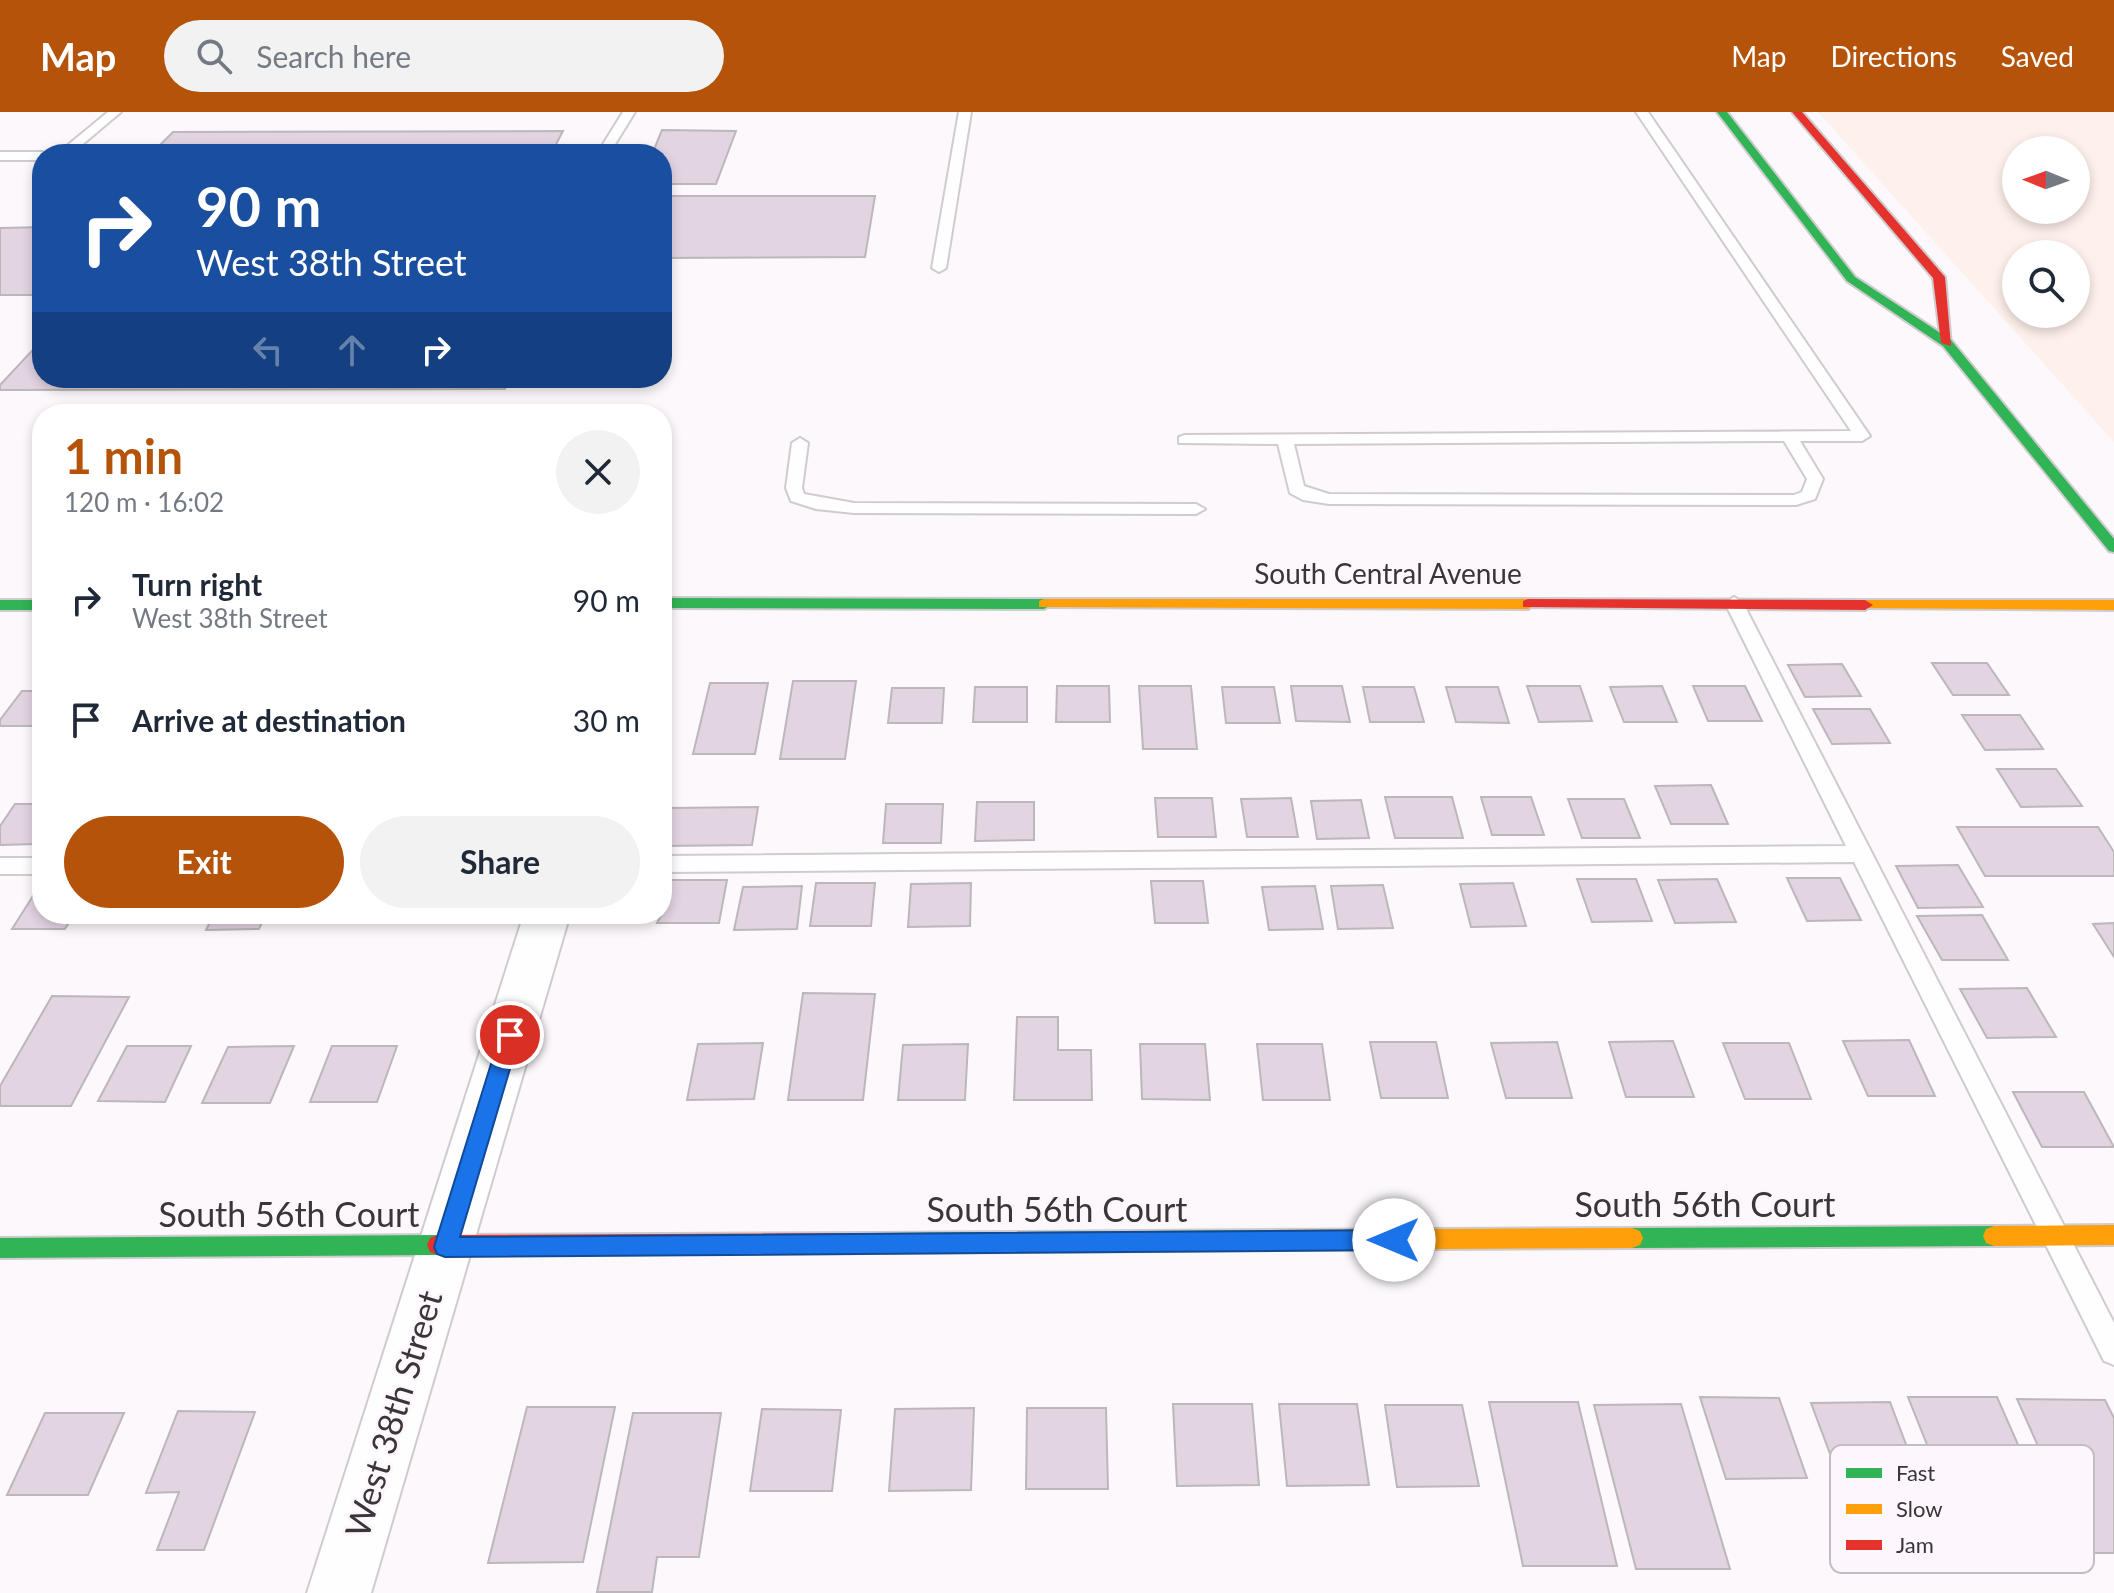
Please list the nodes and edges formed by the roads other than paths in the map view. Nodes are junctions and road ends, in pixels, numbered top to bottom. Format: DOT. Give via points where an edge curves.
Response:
graph roads {
  1 [pos="115,112"];
  2 [pos="629,112"];
  3 [pos="965,112"];
  4 [pos="1642,112"];
  5 [pos="1722,112"];
  6 [pos="1797,112"];
  7 [pos="75,144"];
  8 [pos="609,144"];
  9 [pos="0,156"];
  10 [pos="32,156"];
  11 [pos="939,268"];
  12 [pos="1947,343"];
  13 [pos="1789,436"];
  14 [pos="1285,439"];
  15 [pos="1185,440"];
  16 [pos="800,443"];
  17 [pos="1196,509"];
  18 [pos="2114,548"];
  19 [pos="672,603"];
  20 [pos="1734,603"];
  21 [pos="0,605"];
  22 [pos="32,605"];
  23 [pos="2114,605"];
  24 [pos="1861,854"];
  25 [pos="672,864"];
  26 [pos="0,866"];
  27 [pos="32,866"];
  28 [pos="544,924"];
  29 [pos="2055,1235"];
  30 [pos="2114,1235"];
  31 [pos="445,1247"];
  32 [pos="0,1248"];
  33 [pos="2114,1352"];
  34 [pos="339,1593"];
  1 -- 7 [label="lane"];
  2 -- 8 [label="lane"];
  3 -- 11 [label="lane"];
  4 -- 13 [label="lane" via="1862,436"];
  5 -- 12 [label="main road" via="1851,279"];
  6 -- 12 [label="main road" via="1939,277"];
  9 -- 10 [label="lane"];
  12 -- 18 [label="main road"];
  13 -- 14 [label="lane"];
  13 -- 14 [label="lane" via="1815,479 1809,495 1796,500 1329,499 1296,489"];
  14 -- 15 [label="lane"];
  16 -- 17 [label="lane" via="794,488 797,497 816,504"];
  19 -- 20 [label="main road, South Central Avenue"];
  20 -- 23 [label="main road, South Central Avenue"];
  20 -- 24 [label="lane"];
  21 -- 22 [label="main road"];
  24 -- 25 [label="lane"];
  24 -- 29 [label="lane"];
  26 -- 27 [label="lane"];
  28 -- 31 [label="street, West 38th Street"];
  29 -- 30 [label="main road, South 56th Court"];
  29 -- 31 [label="main road, South 56th Court"];
  29 -- 33 [label="lane"];
  31 -- 32 [label="main road, South 56th Court"];
  31 -- 34 [label="street, West 38th Street"];
}
